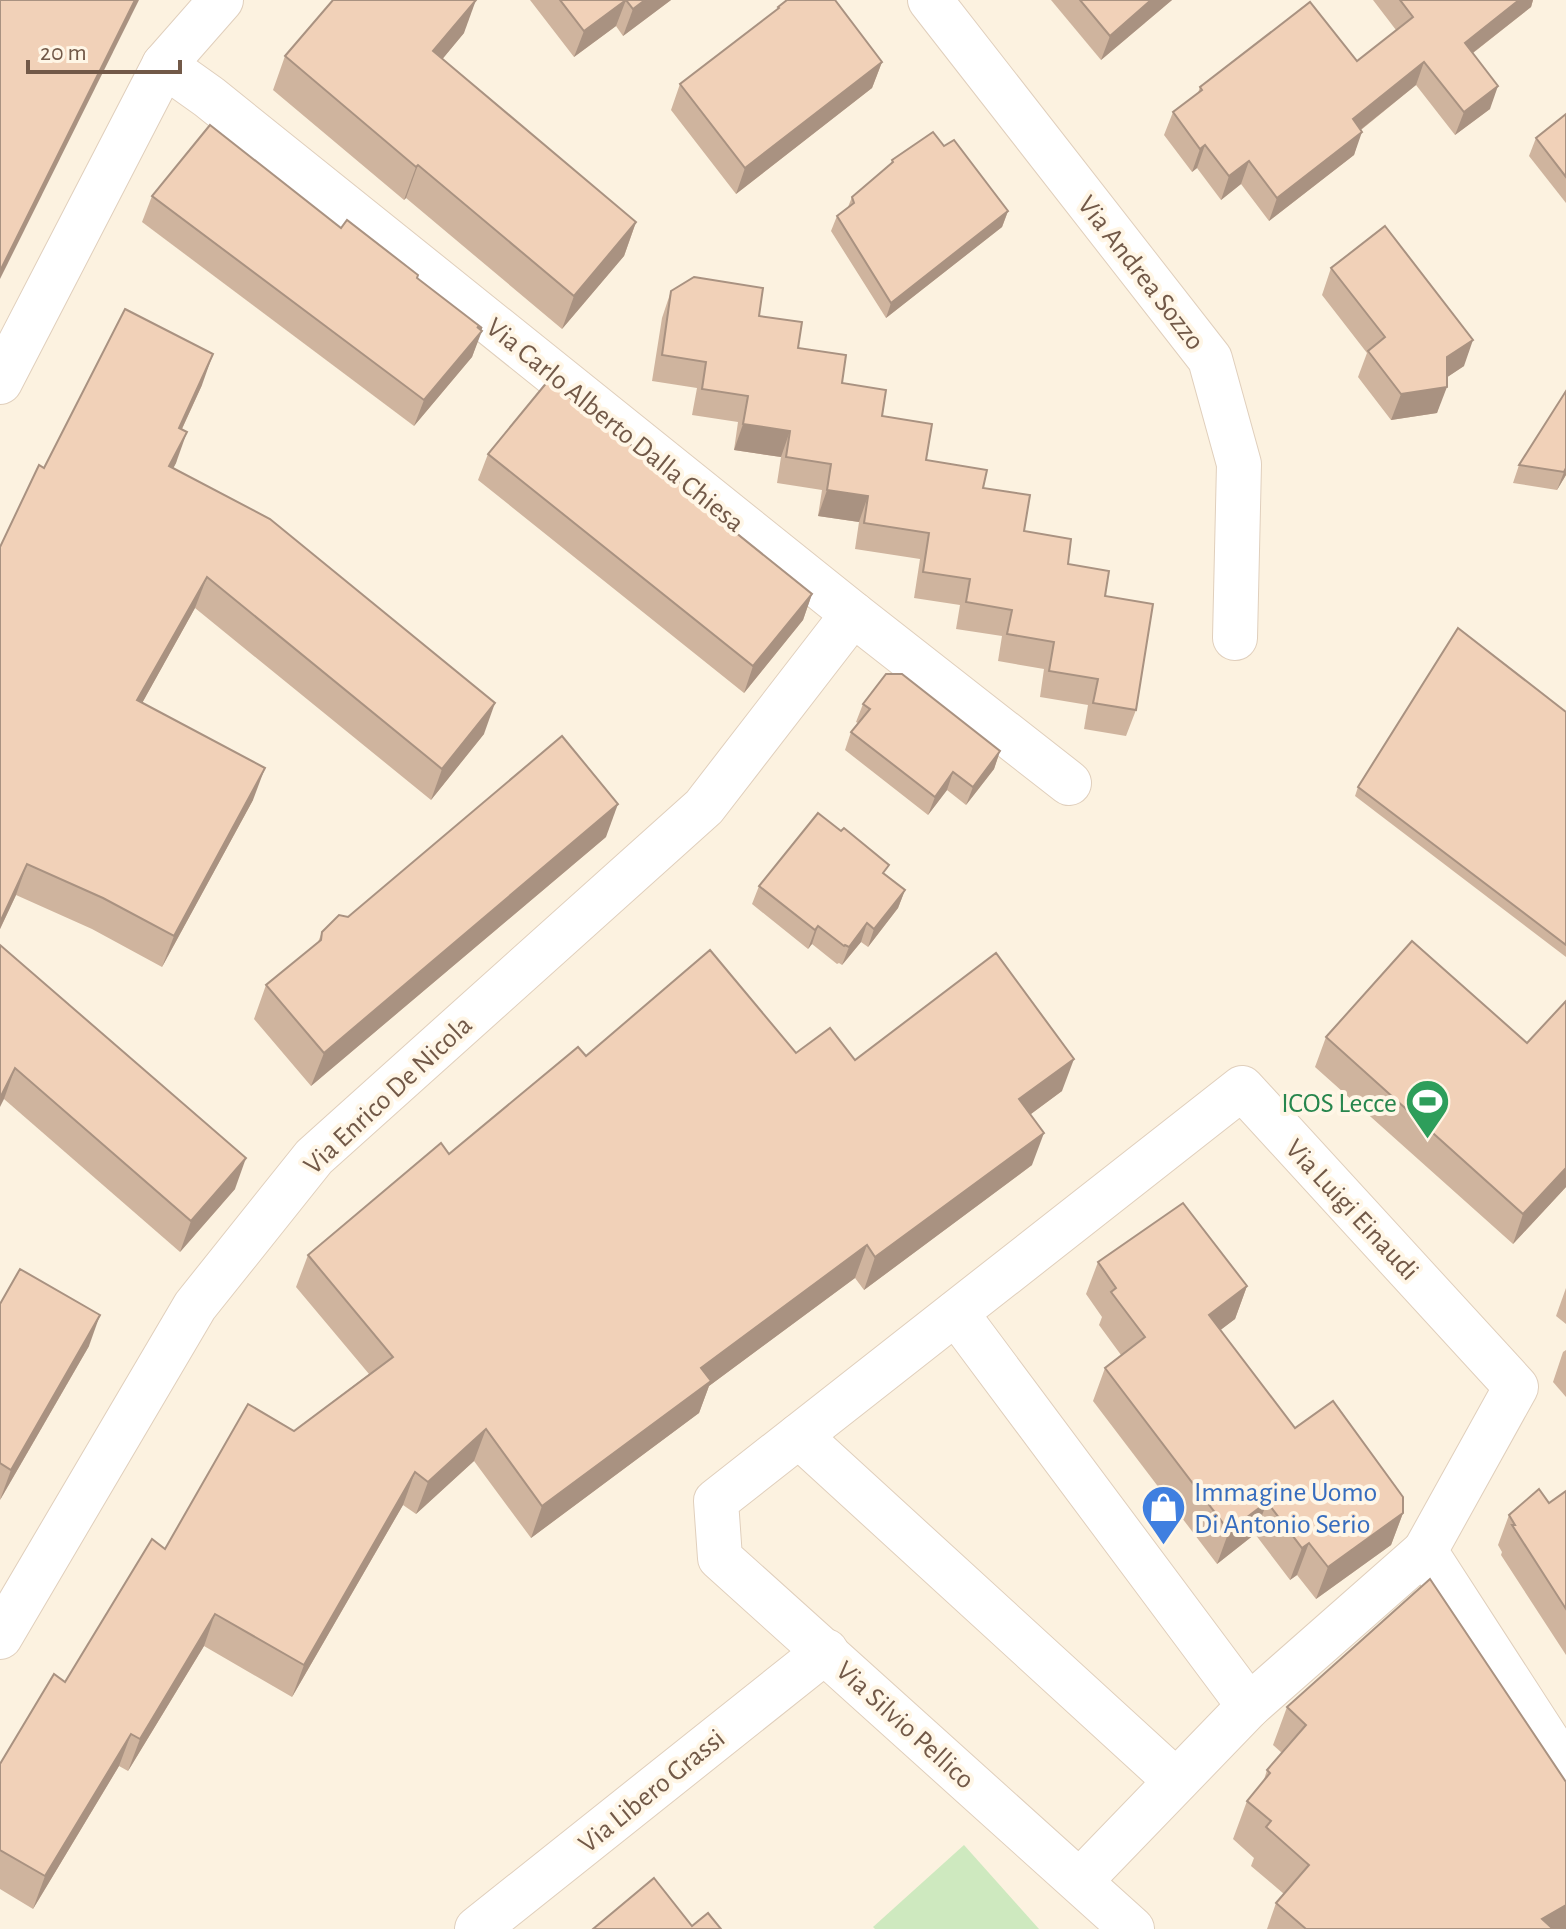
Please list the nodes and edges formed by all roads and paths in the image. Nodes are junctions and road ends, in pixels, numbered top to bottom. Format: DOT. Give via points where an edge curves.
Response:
graph roads {
  1 [pos="221,0"];
  2 [pos="930,0"];
  3 [pos="164,65"];
  4 [pos="0,382"];
  5 [pos="853,614"];
  6 [pos="1235,638"];
  7 [pos="1069,783"];
  8 [pos="956,1313"];
  9 [pos="799,1436"];
  10 [pos="716,1501"];
  11 [pos="1425,1551"];
  12 [pos="0,1637"];
  13 [pos="826,1651"];
  14 [pos="1249,1706"];
  15 [pos="1566,1769"];
  16 [pos="1176,1781"];
  17 [pos="1080,1881"];
  18 [pos="477,1929"];
  19 [pos="1132,1929"];
  1 -- 3 [label="street"];
  2 -- 6 [label="street, Via Andrea Sozzo" via="1210,359 1239,464"];
  3 -- 4 [label="street"];
  3 -- 5 [label="street, Via Carlo Alberto Dalla Chiesa"];
  5 -- 7 [label="street, Via Carlo Alberto Dalla Chiesa"];
  5 -- 12 [label="street, Via Enrico De Nicola" via="704,807 314,1157 195,1306"];
  8 -- 9 [label="street, Via Luigi Einaudi"];
  8 -- 11 [label="street, Via Luigi Einaudi" via="1242,1088 1516,1387"];
  8 -- 14 [label="street"];
  9 -- 10 [label="street, Via Luigi Einaudi"];
  9 -- 16 [label="street"];
  10 -- 13 [label="street, Via Silvio Pellico" via="720,1558"];
  11 -- 14 [label="street"];
  11 -- 15 [label="street"];
  13 -- 17 [label="street, Via Silvio Pellico"];
  13 -- 18 [label="street, Via Libero Grassi"];
  14 -- 16 [label="street"];
  16 -- 17 [label="street"];
  17 -- 19 [label="street, Via Silvio Pellico"];
}
